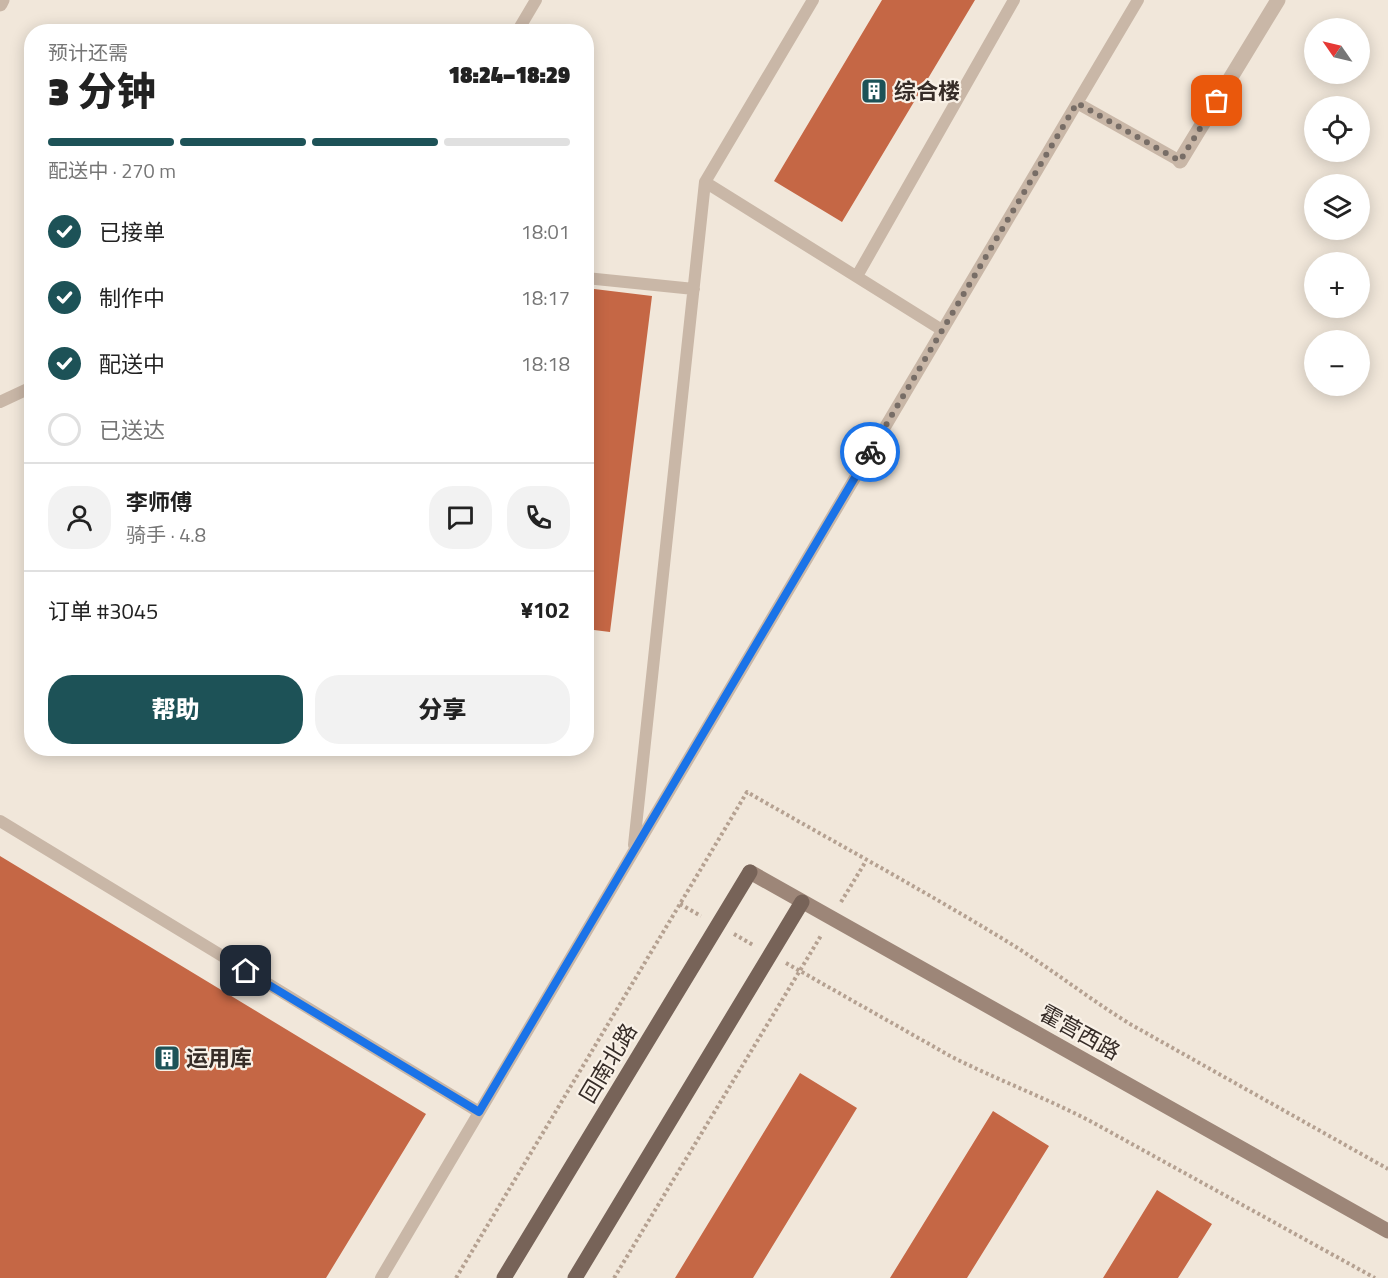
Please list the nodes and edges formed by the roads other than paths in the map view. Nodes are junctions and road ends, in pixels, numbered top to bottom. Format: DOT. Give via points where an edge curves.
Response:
graph roads {
  1 [pos="2,0"];
  2 [pos="536,0"];
  3 [pos="813,0"];
  4 [pos="1014,0"];
  5 [pos="1138,0"];
  6 [pos="1278,0"];
  7 [pos="0,4"];
  8 [pos="522,24"];
  9 [pos="1077,103"];
  10 [pos="1180,161"];
  11 [pos="705,182"];
  12 [pos="857,276"];
  13 [pos="594,279"];
  14 [pos="694,289"];
  15 [pos="942,330"];
  16 [pos="24,391"];
  17 [pos="0,402"];
  18 [pos="0,821"];
  19 [pos="633,850"];
  20 [pos="750,872"];
  21 [pos="802,902"];
  22 [pos="479,1112"];
  23 [pos="1388,1231"];
  24 [pos="381,1278"];
  25 [pos="504,1278"];
  26 [pos="575,1278"];
  1 -- 7 [label="street"];
  2 -- 8 [label="lane"];
  3 -- 11 [label="lane"];
  4 -- 12 [label="lane"];
  5 -- 9 [label="lane"];
  6 -- 10 [label="street"];
  9 -- 10 [label="lane"];
  9 -- 15 [label="lane"];
  11 -- 12 [label="lane"];
  11 -- 14 [label="lane"];
  12 -- 15 [label="lane"];
  13 -- 14 [label="lane"];
  14 -- 19 [label="lane"];
  15 -- 19 [label="lane"];
  16 -- 17 [label="lane"];
  18 -- 22 [label="lane"];
  19 -- 22 [label="lane"];
  20 -- 21 [label="street, 霍营西路"];
  20 -- 25 [label="main road, 回南北路"];
  21 -- 23 [label="street, 霍营西路"];
  21 -- 26 [label="main road"];
  22 -- 24 [label="lane"];
}
